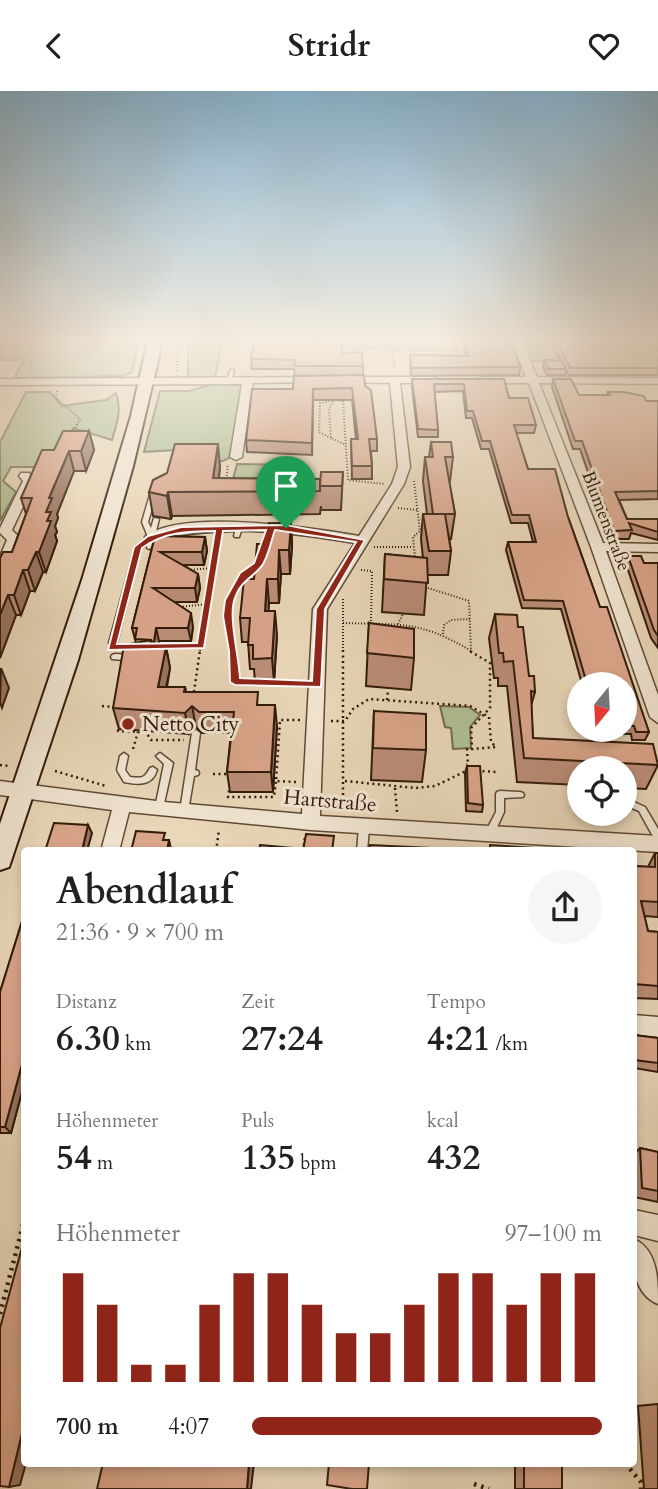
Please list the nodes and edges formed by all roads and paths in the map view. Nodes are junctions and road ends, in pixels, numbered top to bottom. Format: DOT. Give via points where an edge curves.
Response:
graph roads {
  1 [pos="64,405"];
  2 [pos="141,405"];
  3 [pos="244,405"];
  4 [pos="320,405"];
  5 [pos="333,405"];
  6 [pos="343,405"];
  7 [pos="397,405"];
  8 [pos="543,405"];
  9 [pos="331,438"];
  10 [pos="69,443"];
  11 [pos="345,445"];
  12 [pos="236,457"];
  13 [pos="404,467"];
  14 [pos="25,476"];
  15 [pos="226,478"];
  16 [pos="157,481"];
  17 [pos="219,481"];
  18 [pos="394,489"];
  19 [pos="225,491"];
  20 [pos="417,510"];
  21 [pos="156,519"];
  22 [pos="219,528"];
  23 [pos="380,538"];
  24 [pos="361,540"];
  25 [pos="150,542"];
  26 [pos="414,547"];
  27 [pos="598,547"];
  28 [pos="658,548"];
  29 [pos="367,559"];
  30 [pos="415,560"];
  31 [pos="258,565"];
  32 [pos="212,568"];
  33 [pos="178,570"];
  34 [pos="360,570"];
  35 [pos="0,572"];
  36 [pos="356,577"];
  37 [pos="417,585"];
  38 [pos="342,599"];
  39 [pos="207,604"];
  40 [pos="169,608"];
  41 [pos="403,614"];
  42 [pos="470,619"];
  43 [pos="343,622"];
  44 [pos="371,623"];
  45 [pos="398,624"];
  46 [pos="443,634"];
  47 [pos="115,639"];
  48 [pos="201,646"];
  49 [pos="153,647"];
  50 [pos="471,652"];
  51 [pos="115,657"];
  52 [pos="140,658"];
  53 [pos="317,685"];
  54 [pos="388,690"];
  55 [pos="194,693"];
  56 [pos="387,700"];
  57 [pos="102,706"];
  58 [pos="122,709"];
  59 [pos="484,715"];
  60 [pos="658,717"];
  61 [pos="120,720"];
  62 [pos="345,721"];
  63 [pos="311,730"];
  64 [pos="138,732"];
  65 [pos="196,733"];
  66 [pos="187,740"];
  67 [pos="472,749"];
  68 [pos="127,756"];
  69 [pos="160,756"];
  70 [pos="0,765"];
  71 [pos="11,765"];
  72 [pos="232,765"];
  73 [pos="153,769"];
  74 [pos="55,771"];
  75 [pos="468,771"];
  76 [pos="498,772"];
  77 [pos="214,774"];
  78 [pos="231,774"];
  79 [pos="276,781"];
  80 [pos="345,781"];
  81 [pos="314,782"];
  82 [pos="108,788"];
  83 [pos="395,788"];
  84 [pos="13,790"];
  85 [pos="520,795"];
  86 [pos="122,805"];
  87 [pos="637,807"];
  88 [pos="159,809"];
  89 [pos="184,810"];
  90 [pos="222,814"];
  91 [pos="311,823"];
  92 [pos="342,826"];
  93 [pos="364,828"];
  94 [pos="398,830"];
  95 [pos="489,835"];
  96 [pos="658,837"];
  97 [pos="457,842"];
  98 [pos="658,844"];
  99 [pos="111,847"];
  100 [pos="217,847"];
  101 [pos="362,847"];
  102 [pos="0,859"];
  103 [pos="637,1025"];
  104 [pos="658,1027"];
  105 [pos="637,1224"];
  106 [pos="658,1228"];
  107 [pos="21,1233"];
  108 [pos="637,1257"];
  109 [pos="658,1291"];
  110 [pos="0,1314"];
  111 [pos="630,1469"];
  112 [pos="474,1484"];
  113 [pos="489,1489"];
  114 [pos="641,1489"];
  1 -- 10 [label="path" via="80,419"];
  2 -- 84 [label="main road" via="86,598"];
  3 -- 12 [label="street"];
  4 -- 9 [label="path" via="319,432"];
  5 -- 9 [label="path"];
  6 -- 11 [label="path"];
  7 -- 13 [label="street"];
  8 -- 27 [label="street, Blumenstraße"];
  9 -- 11 [label="path"];
  11 -- 18 [label="path" via="348,480"];
  12 -- 15 [label="path" via="229,460"];
  13 -- 18 [label="street"];
  13 -- 20 [label="path" via="413,472"];
  14 -- 35 [label="street" via="29,481 5,531 14,539"];
  15 -- 17 [label="path"];
  15 -- 19 [label="path"];
  16 -- 25 [label="lane" via="145,522"];
  18 -- 20 [label="path" via="401,503 398,510"];
  18 -- 24 [label="street"];
  20 -- 26 [label="path" via="419,531 413,537"];
  21 -- 25 [label="lane"];
  22 -- 24 [label="street" via="238,532 286,528"];
  22 -- 25 [label="street" via="172,530"];
  22 -- 32 [label="path"];
  23 -- 26 [label="path" via="374,547"];
  24 -- 53 [label="street" via="320,609"];
  25 -- 47 [label="lane" via="138,547"];
  26 -- 30 [label="path"];
  27 -- 28 [label="street"];
  27 -- 60 [label="street, Blumenstraße"];
  29 -- 34 [label="path"];
  31 -- 53 [label="path" via="243,575 230,600 227,616 235,682"];
  32 -- 33 [label="path"];
  32 -- 39 [label="path"];
  34 -- 36 [label="path"];
  34 -- 44 [label="path" via="372,571"];
  37 -- 42 [label="path" via="466,598"];
  38 -- 43 [label="path"];
  39 -- 40 [label="path"];
  39 -- 48 [label="path"];
  41 -- 45 [label="path"];
  42 -- 46 [label="path" via="451,620 444,625"];
  42 -- 50 [label="path"];
  43 -- 44 [label="path"];
  43 -- 62 [label="path"];
  44 -- 45 [label="path"];
  45 -- 46 [label="path"];
  46 -- 50 [label="path"];
  48 -- 49 [label="path"];
  48 -- 55 [label="path"];
  50 -- 59 [label="path" via="490,663 490,708"];
  51 -- 52 [label="lane"];
  53 -- 63 [label="street"];
  54 -- 56 [label="path"];
  56 -- 59 [label="path" via="470,706"];
  56 -- 62 [label="path" via="369,699"];
  57 -- 58 [label="path"];
  59 -- 67 [label="path" via="471,728"];
  59 -- 67 [label="path" via="489,717 491,742 496,747"];
  61 -- 64 [label="path" via="118,731"];
  62 -- 63 [label="path"];
  62 -- 80 [label="path"];
  63 -- 79 [label="path" via="280,720"];
  63 -- 81 [label="street" via="308,761"];
  64 -- 66 [label="path" via="146,732 151,740"];
  64 -- 68 [label="path"];
  65 -- 89 [label="lane"];
  67 -- 75 [label="path" via="467,749"];
  68 -- 73 [label="lane" via="122,774 131,782 144,781"];
  69 -- 88 [label="lane" via="169,763"];
  70 -- 71 [label="path"];
  72 -- 78 [label="path"];
  74 -- 82 [label="path"];
  75 -- 76 [label="path"];
  75 -- 83 [label="path" via="435,786"];
  77 -- 78 [label="path"];
  78 -- 79 [label="path" via="228,797 274,797"];
  79 -- 81 [label="path"];
  80 -- 83 [label="path"];
  80 -- 92 [label="path"];
  81 -- 91 [label="street"];
  83 -- 94 [label="path"];
  84 -- 86 [label="street, Hartstraße"];
  84 -- 102 [label="main road"];
  85 -- 95 [label="lane" via="500,794 500,812"];
  86 -- 88 [label="street, Hartstraße"];
  86 -- 99 [label="street"];
  87 -- 96 [label="lane" via="651,820"];
  88 -- 89 [label="street, Hartstraße"];
  89 -- 90 [label="street, Hartstraße"];
  90 -- 91 [label="street, Hartstraße"];
  90 -- 100 [label="path"];
  91 -- 92 [label="street, Hartstraße"];
  92 -- 93 [label="street, Hartstraße"];
  93 -- 94 [label="street, Hartstraße"];
  93 -- 101 [label="lane"];
  94 -- 97 [label="street, Hartstraße"];
  95 -- 97 [label="street, Hartstraße"];
  95 -- 98 [label="street, Hartstraße"];
  103 -- 104 [label="street"];
  105 -- 106 [label="street"];
  107 -- 110 [label="path"];
  108 -- 109 [label="street"];
  111 -- 114 [label="path"];
  112 -- 113 [label="path"];
}
